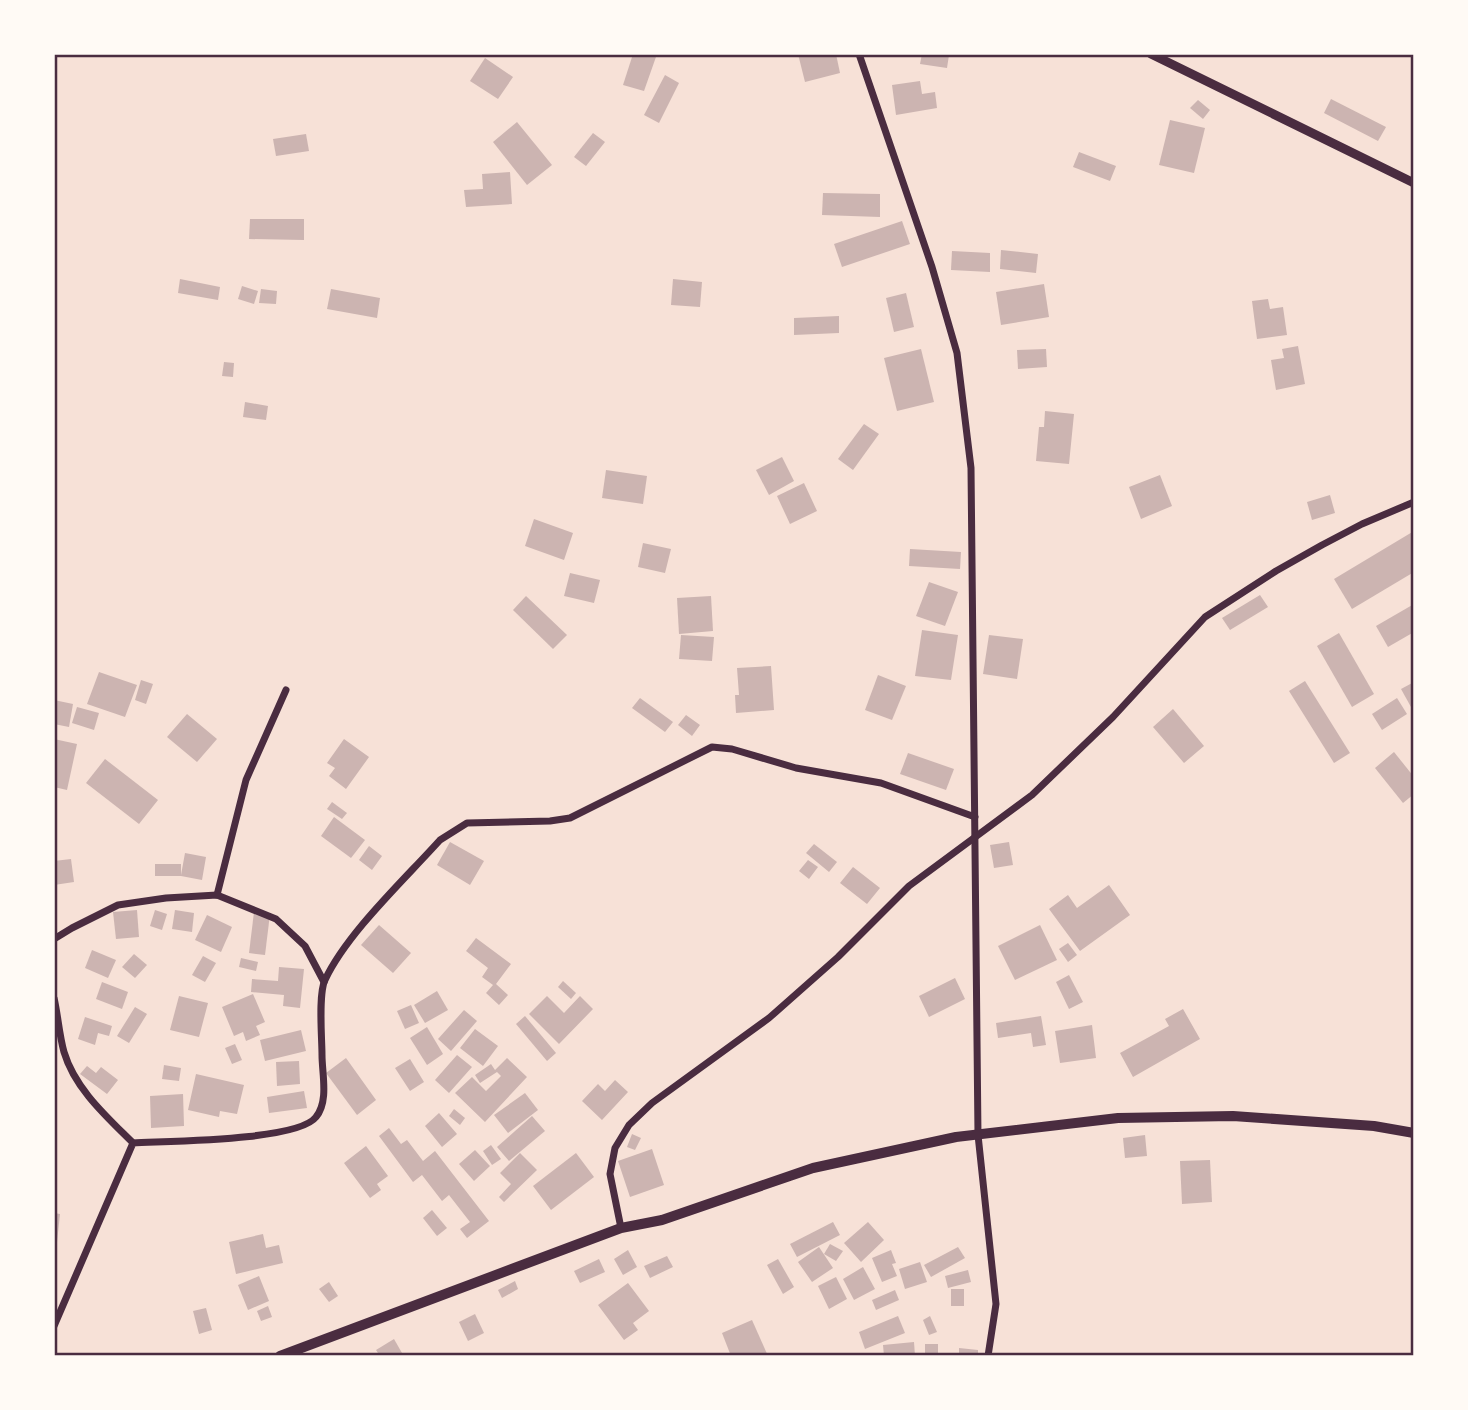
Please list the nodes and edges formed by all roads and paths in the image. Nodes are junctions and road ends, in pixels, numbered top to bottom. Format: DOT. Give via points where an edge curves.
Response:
graph roads {
  1 [pos="859,54"];
  2 [pos="1151,54"];
  3 [pos="1414,183"];
  4 [pos="1414,502"];
  5 [pos="286,690"];
  6 [pos="975,817"];
  7 [pos="975,836"];
  8 [pos="217,895"];
  9 [pos="54,939"];
  10 [pos="324,982"];
  11 [pos="54,998"];
  12 [pos="1414,1133"];
  13 [pos="978,1135"];
  14 [pos="133,1143"];
  15 [pos="621,1228"];
  16 [pos="54,1326"];
  17 [pos="280,1356"];
  18 [pos="988,1356"];
  1 -- 6 [label="street" via="957,353 971,468"];
  2 -- 3 [label="street"];
  4 -- 7 [label="street" via="1322,545 1205,617 1113,717 1032,795"];
  5 -- 8 [label="street" via="246,780"];
  6 -- 7 [label="street"];
  6 -- 10 [label="street" via="881,783 712,747 570,818 467,824 454,830 350,941"];
  7 -- 13 [label="street"];
  7 -- 15 [label="street" via="909,886 769,1018 652,1103 629,1125 615,1148 610,1174"];
  8 -- 9 [label="street" via="118,905"];
  8 -- 10 [label="street" via="276,919 305,946"];
  10 -- 14 [label="street" via="324,1101 316,1118 300,1129"];
  11 -- 14 [label="street" via="65,1054 82,1087"];
  12 -- 13 [label="main road" via="1233,1116 1118,1118"];
  13 -- 15 [label="main road" via="813,1168 662,1220"];
  13 -- 18 [label="street" via="996,1304"];
  14 -- 16 [label="street"];
  15 -- 17 [label="main road"];
}
